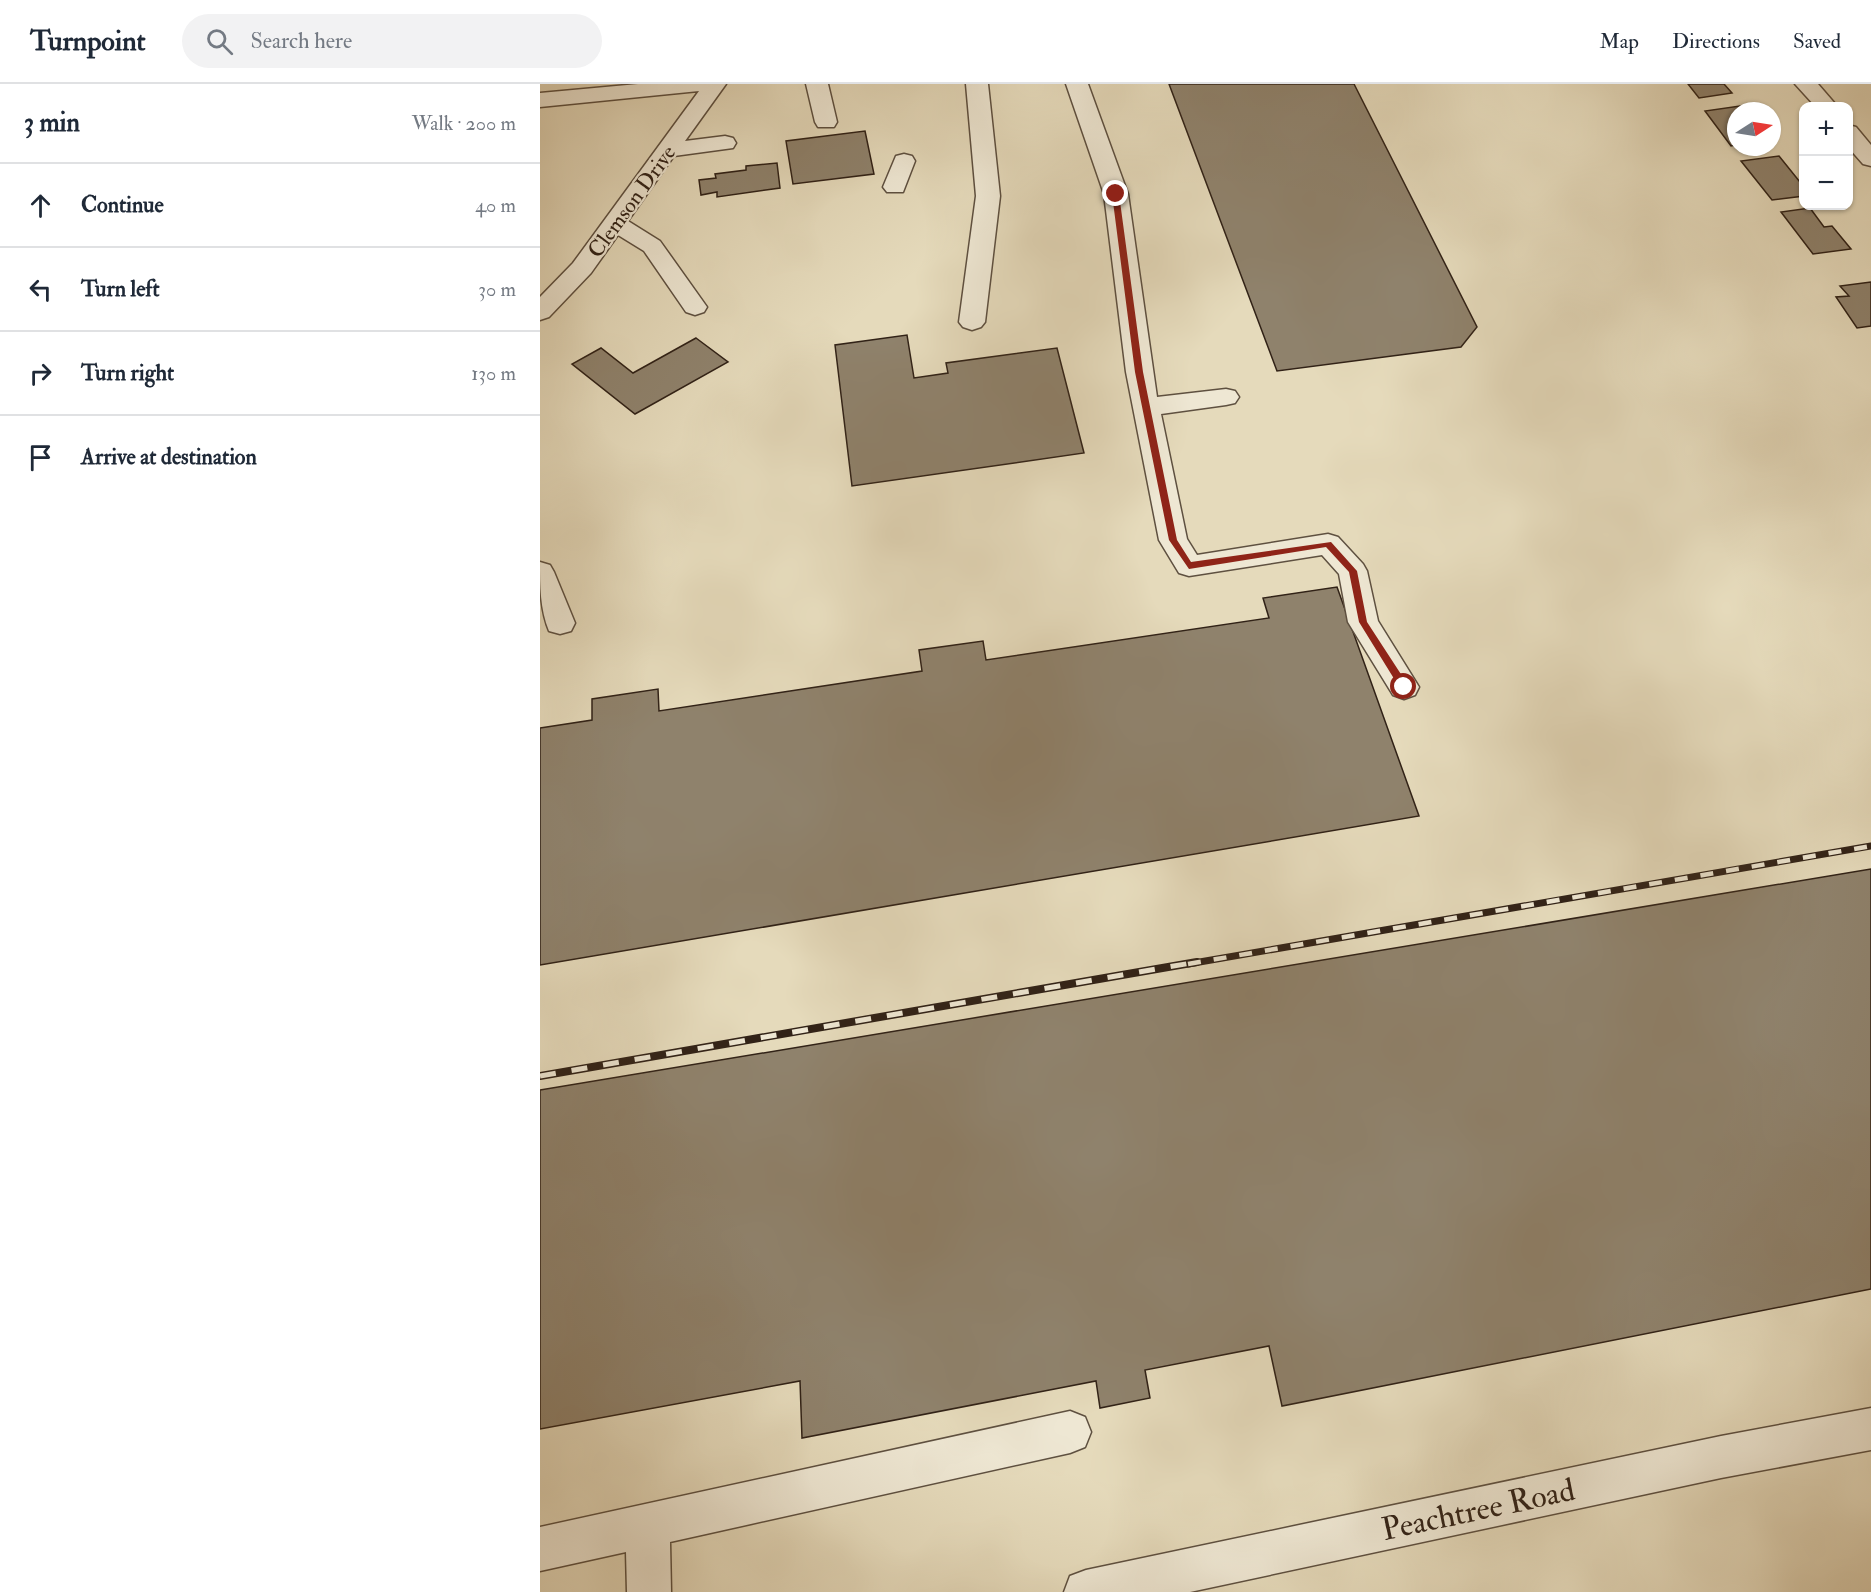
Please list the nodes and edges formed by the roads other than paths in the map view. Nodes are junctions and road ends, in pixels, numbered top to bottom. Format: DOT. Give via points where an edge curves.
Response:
graph roads {
  1 [pos="704,84"];
  2 [pos="714,84"];
  3 [pos="817,84"];
  4 [pos="977,84"];
  5 [pos="1077,84"];
  6 [pos="1806,84"];
  7 [pos="665,86"];
  8 [pos="540,99"];
  9 [pos="1822,102"];
  10 [pos="826,122"];
  11 [pos="1853,138"];
  12 [pos="725,143"];
  13 [pos="667,150"];
  14 [pos="1871,159"];
  15 [pos="904,161"];
  16 [pos="895,187"];
  17 [pos="615,224"];
  18 [pos="695,307"];
  19 [pos="540,312"];
  20 [pos="972,322"];
  21 [pos="1226,397"];
  22 [pos="1146,407"];
  23 [pos="540,572"];
  24 [pos="560,623"];
  25 [pos="1404,687"];
  26 [pos="1871,1429"];
  27 [pos="1070,1432"];
  28 [pos="648,1525"];
  29 [pos="540,1549"];
  30 [pos="649,1592"];
  31 [pos="1086,1592"];
  1 -- 7 [label="street"];
  2 -- 13 [label="street, Clemson Drive"];
  3 -- 10 [label="street"];
  4 -- 20 [label="street" via="988,196"];
  5 -- 22 [label="street" via="1116,194"];
  6 -- 9 [label="street"];
  7 -- 8 [label="street"];
  11 -- 14 [label="street"];
  12 -- 13 [label="street"];
  13 -- 17 [label="street, Clemson Drive"];
  15 -- 16 [label="street"];
  17 -- 18 [label="street" via="652,246"];
  17 -- 19 [label="street, Clemson Drive" via="582,268"];
  21 -- 22 [label="street"];
  22 -- 25 [label="street" via="1173,540 1189,566 1328,544 1353,571 1363,622"];
  23 -- 24 [label="street"];
  26 -- 31 [label="street, Peachtree Road" via="1721,1457"];
  27 -- 28 [label="street"];
  28 -- 29 [label="street"];
  28 -- 30 [label="street"];
}
